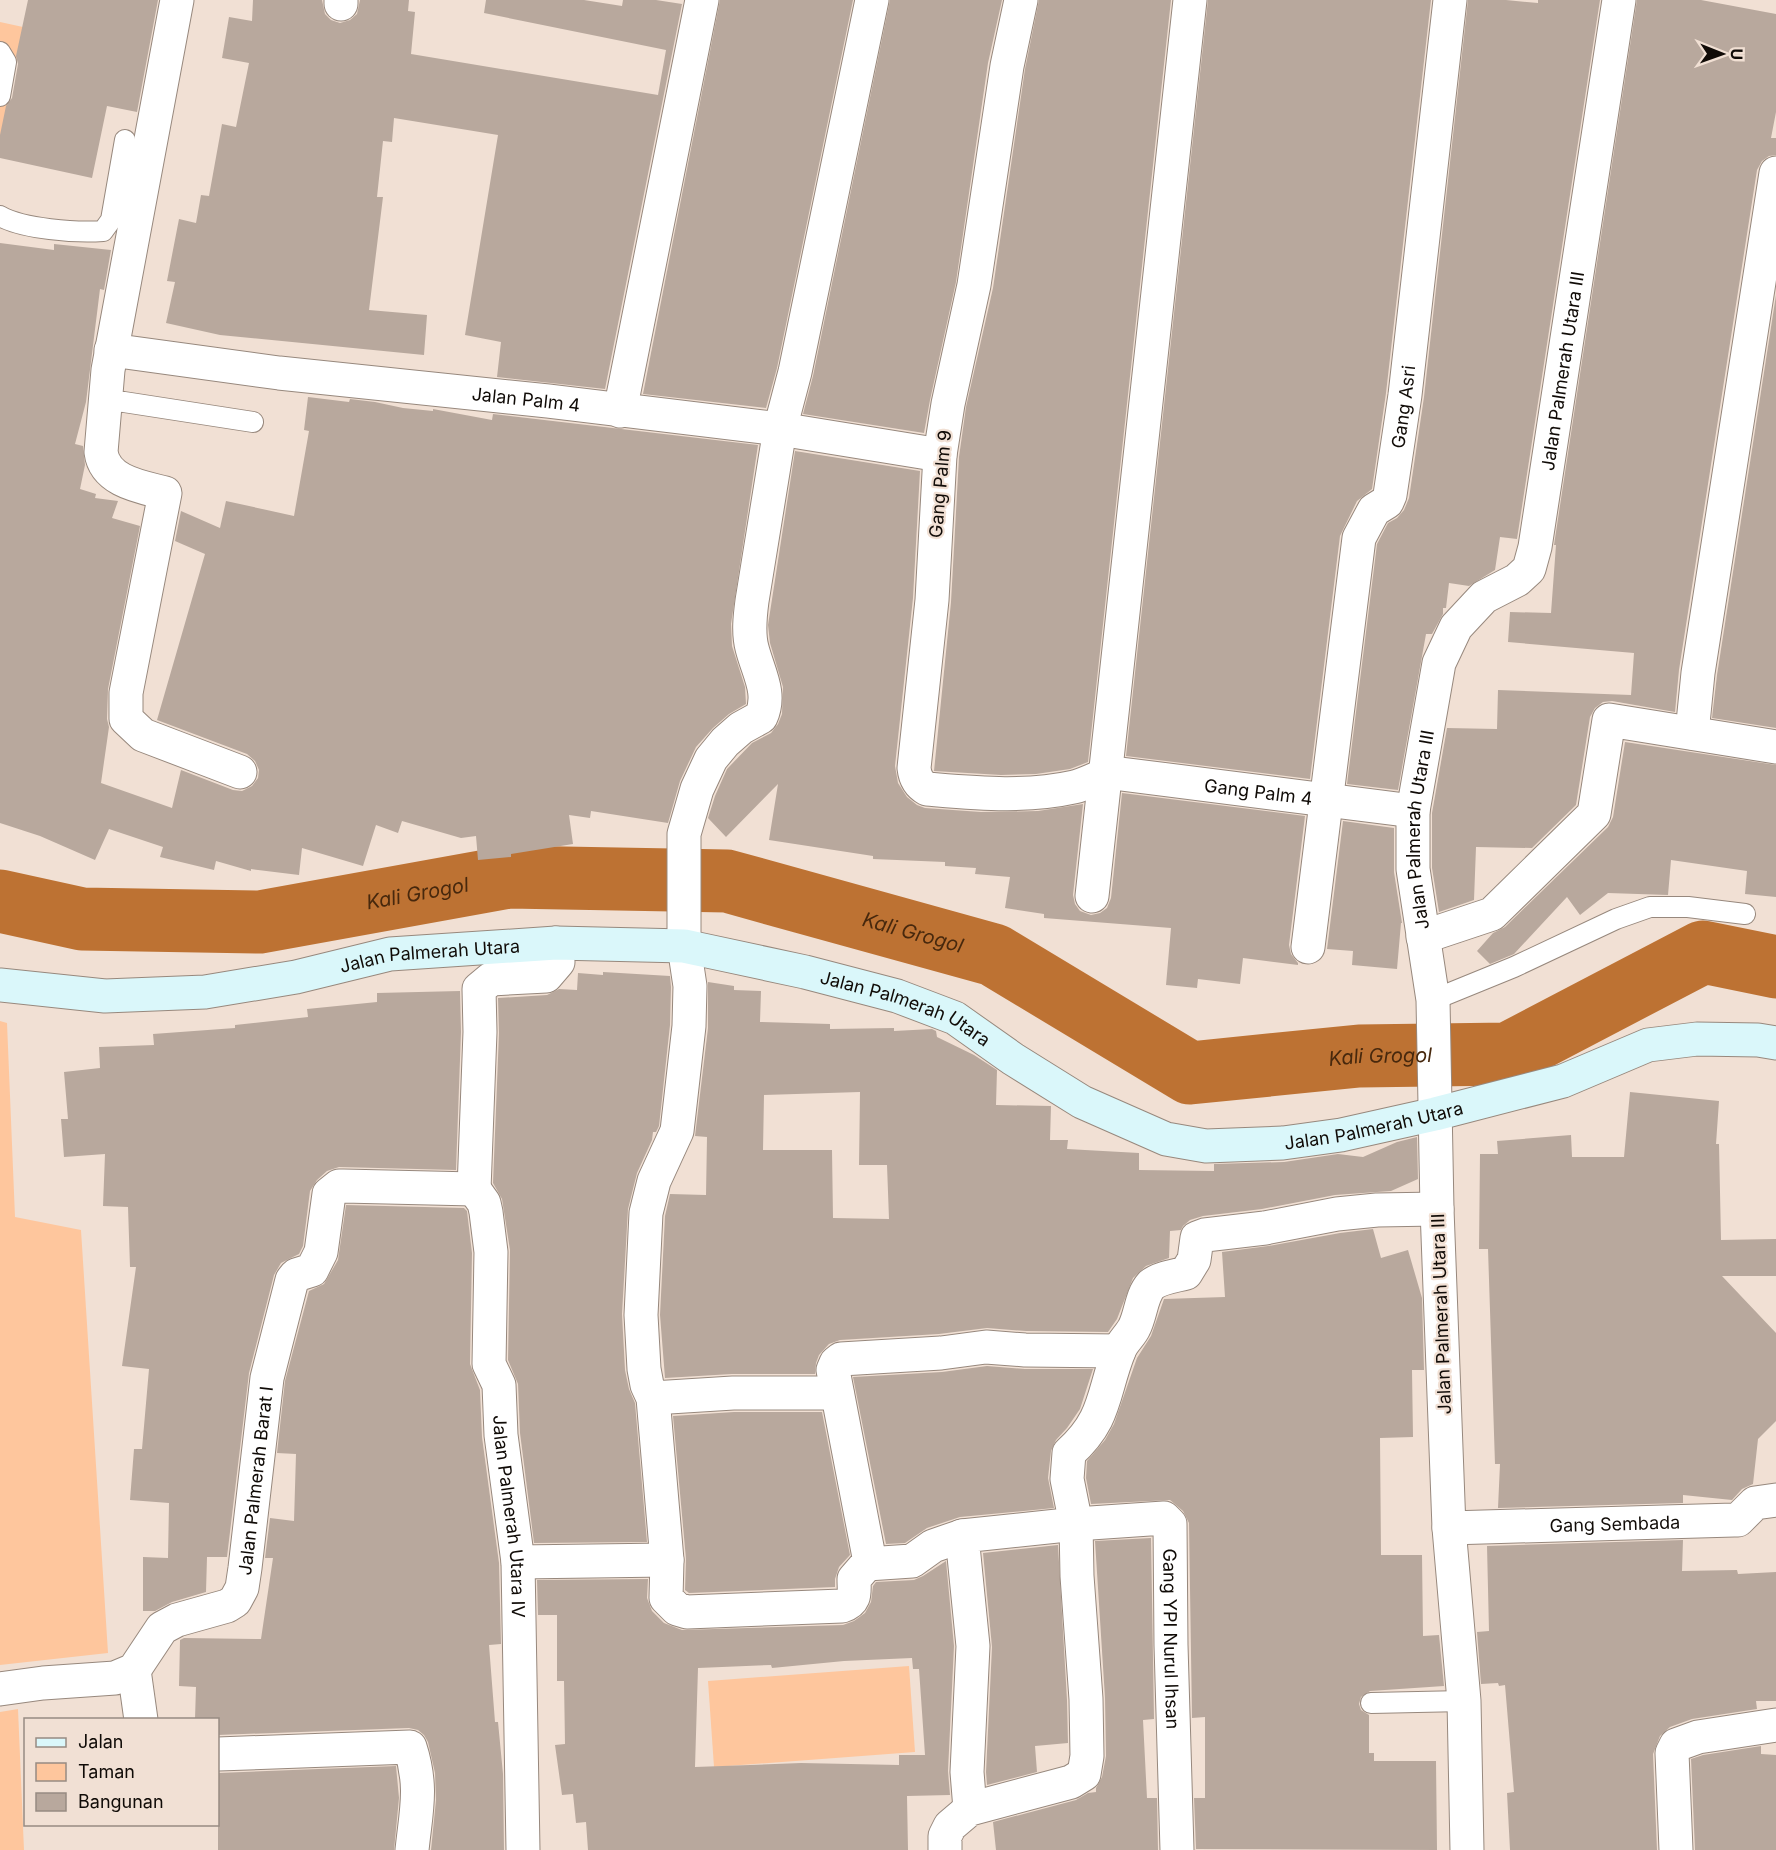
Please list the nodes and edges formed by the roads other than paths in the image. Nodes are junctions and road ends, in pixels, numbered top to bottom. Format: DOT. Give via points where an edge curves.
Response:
graph roads {
  1 [pos="177,0"];
  2 [pos="702,0"];
  3 [pos="872,0"];
  4 [pos="1021,0"];
  5 [pos="1190,0"];
  6 [pos="1450,0"];
  7 [pos="1619,0"];
  8 [pos="0,52"];
  9 [pos="0,96"];
  10 [pos="126,140"];
  11 [pos="1776,173"];
  12 [pos="0,216"];
  13 [pos="111,350"];
  14 [pos="105,401"];
  15 [pos="620,411"];
  16 [pos="253,423"];
  17 [pos="780,429"];
  18 [pos="940,455"];
  19 [pos="1692,733"];
  20 [pos="1776,747"];
  21 [pos="240,772"];
  22 [pos="1104,775"];
  23 [pos="1326,800"];
  24 [pos="1413,811"];
  25 [pos="1092,896"];
  26 [pos="1745,914"];
  27 [pos="684,931"];
  28 [pos="1423,937"];
  29 [pos="556,943"];
  30 [pos="1308,947"];
  31 [pos="0,985"];
  32 [pos="1433,1000"];
  33 [pos="1776,1043"];
  34 [pos="1435,1099"];
  35 [pos="474,1189"];
  36 [pos="1437,1209"];
  37 [pos="1119,1351"];
  38 [pos="837,1394"];
  39 [pos="653,1398"];
  40 [pos="1776,1500"];
  41 [pos="1076,1524"];
  42 [pos="1449,1527"];
  43 [pos="962,1536"];
  44 [pos="667,1560"];
  45 [pos="518,1562"];
  46 [pos="867,1564"];
  47 [pos="134,1670"];
  48 [pos="0,1689"];
  49 [pos="1464,1701"];
  50 [pos="1371,1703"];
  51 [pos="141,1718"];
  52 [pos="1776,1725"];
  53 [pos="219,1754"];
  54 [pos="970,1809"];
  55 [pos="412,1850"];
  56 [pos="523,1850"];
  57 [pos="945,1850"];
  58 [pos="1177,1850"];
  59 [pos="1467,1850"];
  60 [pos="1676,1850"];
  1 -- 13 [label="street"];
  2 -- 15 [label="street"];
  3 -- 17 [label="street"];
  4 -- 18 [label="street, Gang Palm 9" via="1007,66 974,285"];
  5 -- 22 [label="street"];
  6 -- 23 [label="street, Gang Asri" via="1390,495 1387,502 1374,510 1359,538"];
  7 -- 24 [label="street, Jalan Palmerah Utara III" via="1536,547 1529,569 1484,597 1456,627 1439,663"];
  8 -- 9 [label="lane" via="6,62"];
  10 -- 12 [label="lane" via="111,220 103,231 82,233 11,222"];
  11 -- 19 [label="street"];
  13 -- 14 [label="street"];
  13 -- 15 [label="street, Jalan Palm 4"];
  14 -- 16 [label="lane"];
  14 -- 21 [label="street" via="102,462 132,485 165,493 126,693 126,719 143,735"];
  15 -- 17 [label="street, Jalan Palm 4"];
  17 -- 18 [label="street, Jalan Palm 4"];
  17 -- 27 [label="street" via="750,621 765,705 761,717 741,728 711,759 697,789 684,834"];
  18 -- 22 [label="street, Gang Palm 9" via="932,600 915,776 927,789 992,794 1068,788"];
  19 -- 20 [label="street"];
  19 -- 28 [label="street" via="1609,720 1594,814 1492,914"];
  22 -- 23 [label="street, Gang Palm 4"];
  22 -- 25 [label="street"];
  23 -- 24 [label="street, Gang Palm 4"];
  23 -- 30 [label="street, Gang Asri"];
  24 -- 28 [label="street, Jalan Palmerah Utara III" via="1413,869"];
  26 -- 32 [label="lane" via="1650,907"];
  27 -- 29 [label="street, Jalan Palmerah Utara"];
  27 -- 34 [label="street, Jalan Palmerah Utara" via="805,972 897,996 955,1018 1082,1102 1166,1138 1206,1146 1283,1143 1341,1135"];
  27 -- 39 [label="street" via="690,986 689,1026 677,1131 654,1181 646,1213 640,1315 644,1369"];
  28 -- 32 [label="street, Jalan Palmerah Utara III"];
  29 -- 31 [label="street, Jalan Palmerah Utara" via="390,954 296,977 205,992 105,996"];
  29 -- 35 [label="street" via="558,962 546,976 491,979 479,989"];
  32 -- 34 [label="street, Jalan Palmerah Utara III"];
  33 -- 34 [label="street, Jalan Palmerah Utara" via="1697,1039 1648,1045 1563,1081"];
  34 -- 36 [label="street, Jalan Palmerah Utara III"];
  35 -- 45 [label="street, Jalan Palmerah Utara IV" via="484,1203 488,1222 489,1364 499,1385 501,1435"];
  35 -- 47 [label="street, Jalan Palmerah Barat I" via="339,1186 329,1194 321,1252 312,1270 292,1280 267,1378 242,1588 227,1606 162,1628"];
  36 -- 37 [label="street" via="1337,1214 1200,1236 1190,1269 1158,1281 1148,1290 1134,1328"];
  36 -- 42 [label="street, Jalan Palmerah Utara III"];
  37 -- 38 [label="street" via="986,1347 841,1359 833,1370"];
  37 -- 41 [label="street" via="1096,1421 1069,1453 1067,1479"];
  38 -- 39 [label="street" via="733,1393"];
  38 -- 46 [label="street" via="869,1557"];
  39 -- 44 [label="street"];
  40 -- 42 [label="street, Gang Sembada" via="1755,1503 1738,1520"];
  41 -- 43 [label="street, Gang YPI Nurul Ihsan"];
  41 -- 54 [label="street" via="1086,1699 1084,1774 1071,1782"];
  41 -- 58 [label="street, Gang YPI Nurul Ihsan" via="1164,1518 1170,1524"];
  42 -- 49 [label="street, Jalan Palmerah Utara III"];
  43 -- 46 [label="street, Gang YPI Nurul Ihsan" via="933,1546 912,1561"];
  43 -- 54 [label="street" via="973,1646 968,1736"];
  44 -- 45 [label="street"];
  44 -- 46 [label="street" via="666,1598 677,1609 687,1612 842,1606 854,1598 854,1579"];
  45 -- 56 [label="street, Jalan Palmerah Utara IV"];
  47 -- 48 [label="street" via="115,1678"];
  47 -- 51 [label="street"];
  49 -- 50 [label="lane"];
  49 -- 59 [label="street, Jalan Palmerah Utara III"];
  52 -- 60 [label="street" via="1698,1737 1676,1745 1672,1753"];
  53 -- 55 [label="street" via="410,1747 419,1784"];
  54 -- 57 [label="street" via="950,1826"];
}
